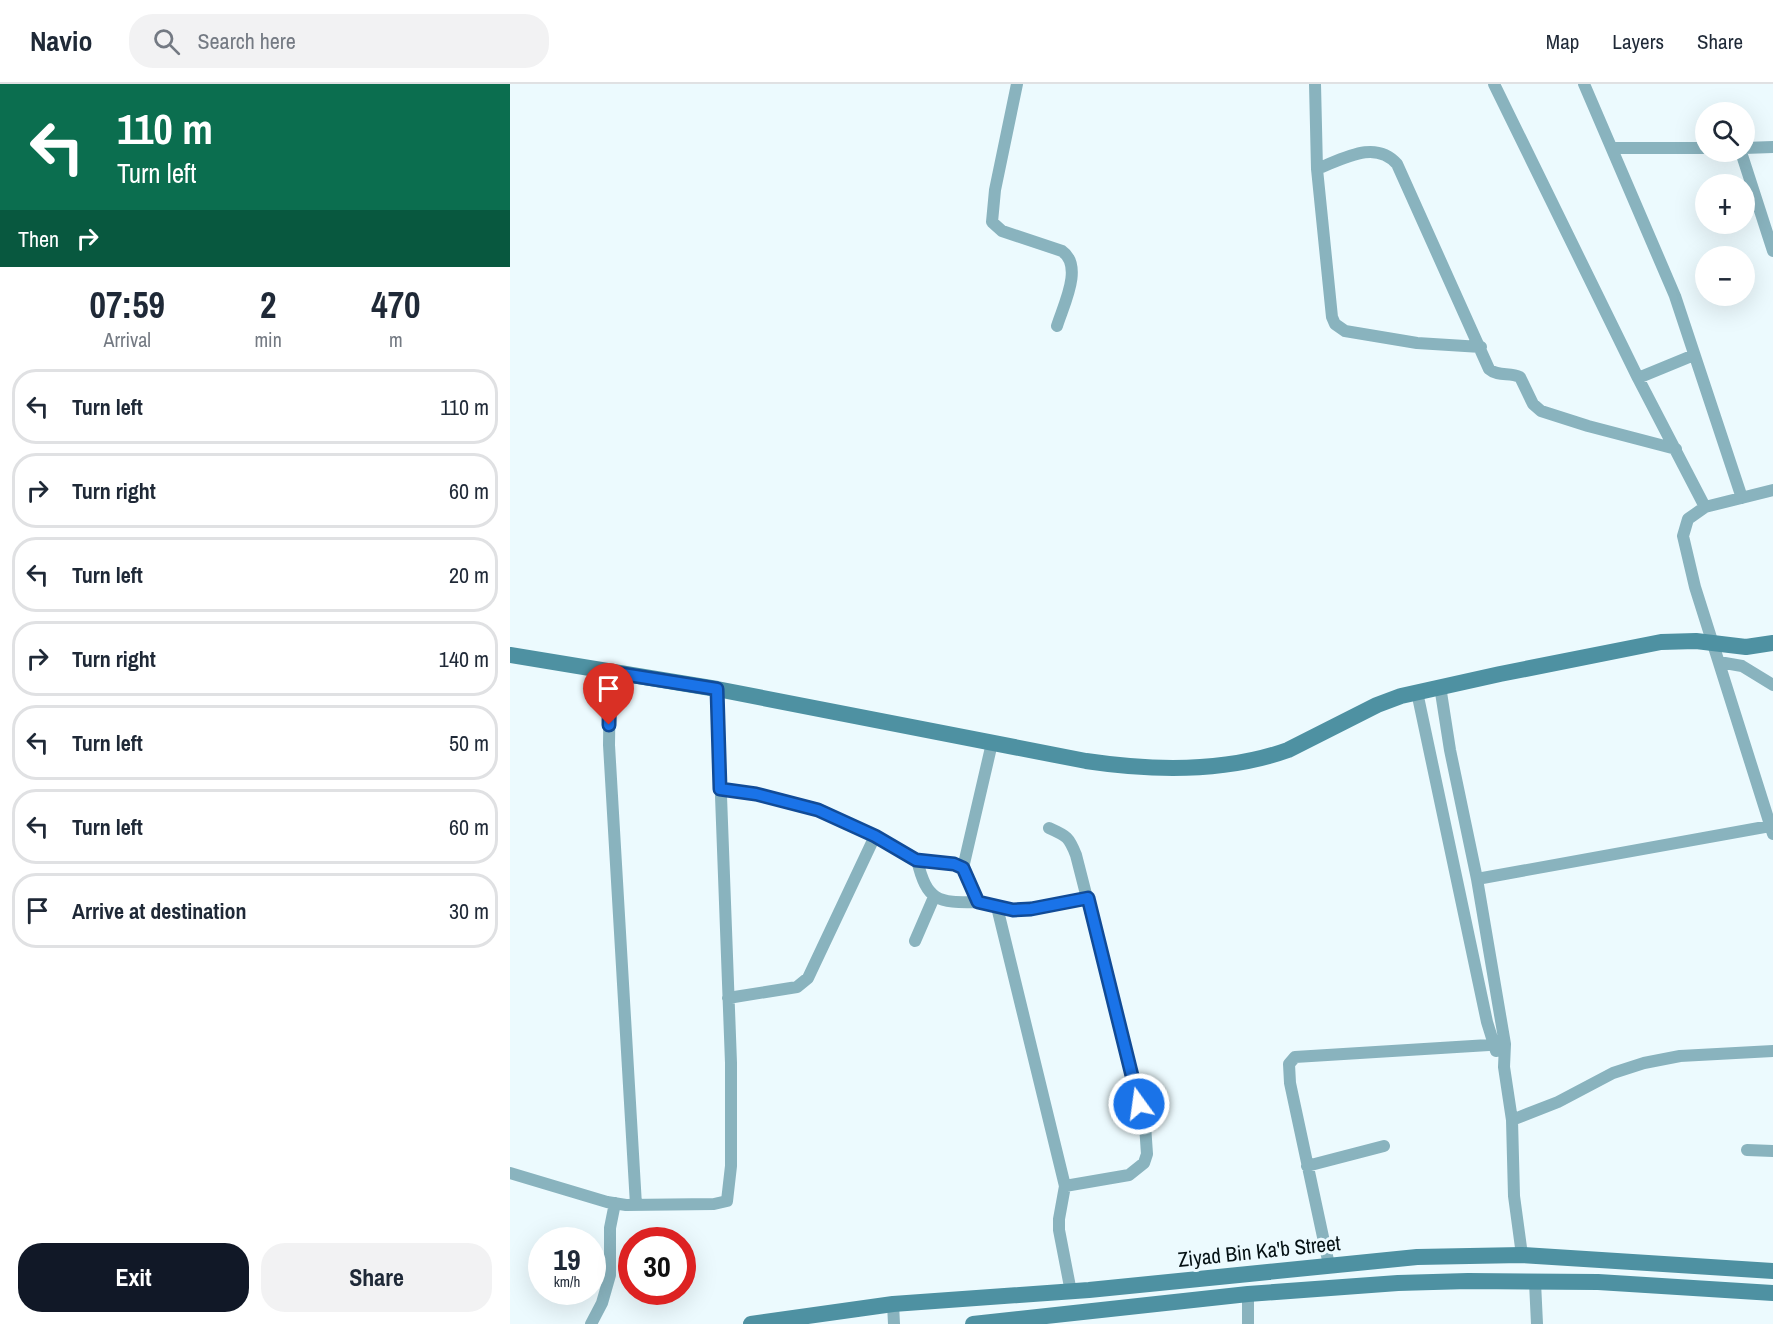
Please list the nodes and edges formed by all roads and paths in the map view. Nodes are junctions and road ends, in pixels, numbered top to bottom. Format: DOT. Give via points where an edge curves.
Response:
graph roads {
  1 [pos="1017,84"];
  2 [pos="1315,84"];
  3 [pos="1494,84"];
  4 [pos="1584,84"];
  5 [pos="1773,147"];
  6 [pos="1613,148"];
  7 [pos="1695,148"];
  8 [pos="1755,148"];
  9 [pos="1744,162"];
  10 [pos="1317,169"];
  11 [pos="1773,251"];
  12 [pos="1057,326"];
  13 [pos="1481,347"];
  14 [pos="1694,355"];
  15 [pos="1638,378"];
  16 [pos="1676,449"];
  17 [pos="1773,490"];
  18 [pos="1742,498"];
  19 [pos="1705,507"];
  20 [pos="1713,643"];
  21 [pos="1773,643"];
  22 [pos="510,655"];
  23 [pos="1719,662"];
  24 [pos="610,672"];
  25 [pos="1773,685"];
  26 [pos="1440,686"];
  27 [pos="717,689"];
  28 [pos="1417,692"];
  29 [pos="992,743"];
  30 [pos="720,789"];
  31 [pos="1049,828"];
  32 [pos="1772,830"];
  33 [pos="875,836"];
  34 [pos="916,860"];
  35 [pos="963,868"];
  36 [pos="1477,879"];
  37 [pos="934,897"];
  38 [pos="1088,898"];
  39 [pos="978,902"];
  40 [pos="997,907"];
  41 [pos="915,941"];
  42 [pos="728,998"];
  43 [pos="1499,1045"];
  44 [pos="1773,1051"];
  45 [pos="1512,1120"];
  46 [pos="1384,1146"];
  47 [pos="1747,1150"];
  48 [pos="1773,1151"];
  49 [pos="1307,1166"];
  50 [pos="510,1173"];
  51 [pos="1065,1186"];
  52 [pos="615,1203"];
  53 [pos="636,1205"];
  54 [pos="1522,1255"];
  55 [pos="1329,1265"];
  56 [pos="1773,1271"];
  57 [pos="1534,1281"];
  58 [pos="1071,1292"];
  59 [pos="1773,1293"];
  60 [pos="1248,1294"];
  61 [pos="893,1304"];
  62 [pos="591,1324"];
  63 [pos="751,1324"];
  64 [pos="894,1324"];
  65 [pos="983,1324"];
  66 [pos="1248,1324"];
  67 [pos="1537,1324"];
  1 -- 12 [label="street" via="992,222 1002,231 1062,251 1069,258 1073,276"];
  2 -- 10 [label="street"];
  3 -- 15 [label="street"];
  4 -- 6 [label="street"];
  5 -- 8 [label="street"];
  6 -- 7 [label="street"];
  6 -- 14 [label="street" via="1675,296"];
  9 -- 11 [label="street"];
  10 -- 13 [label="street" via="1374,150 1390,156 1404,176"];
  10 -- 13 [label="street" via="1332,317 1337,326 1345,332 1417,343"];
  13 -- 16 [label="street" via="1490,369 1520,378 1541,411"];
  14 -- 15 [label="street"];
  14 -- 18 [label="street"];
  15 -- 16 [label="street"];
  16 -- 19 [label="street"];
  17 -- 18 [label="street"];
  18 -- 19 [label="street"];
  19 -- 20 [label="street" via="1688,519 1683,544"];
  20 -- 21 [label="main road"];
  20 -- 23 [label="street"];
  20 -- 26 [label="main road" via="1661,642"];
  22 -- 24 [label="main road"];
  23 -- 25 [label="street" via="1742,666"];
  23 -- 32 [label="street"];
  24 -- 27 [label="main road"];
  24 -- 53 [label="street" via="609,745"];
  26 -- 28 [label="main road"];
  26 -- 36 [label="street"];
  27 -- 29 [label="main road"];
  27 -- 30 [label="street"];
  28 -- 29 [label="main road" via="1377,705 1288,750 1230,765 1126,767"];
  28 -- 43 [label="street" via="1487,1022"];
  29 -- 35 [label="street"];
  30 -- 33 [label="street" via="818,810"];
  30 -- 42 [label="street"];
  31 -- 38 [label="street" via="1071,840"];
  32 -- 36 [label="street"];
  33 -- 34 [label="street"];
  33 -- 42 [label="street" via="808,978 797,987"];
  34 -- 35 [label="street"];
  34 -- 37 [label="street" via="923,882"];
  35 -- 39 [label="street"];
  36 -- 43 [label="street"];
  37 -- 39 [label="street"];
  37 -- 41 [label="street"];
  38 -- 40 [label="street" via="1031,909"];
  38 -- 51 [label="street" via="1144,1125 1147,1154 1141,1168 1129,1175"];
  39 -- 40 [label="street"];
  40 -- 51 [label="street"];
  42 -- 53 [label="street" via="731,1155 727,1201"];
  43 -- 45 [label="street"];
  43 -- 49 [label="street" via="1295,1057 1289,1064 1290,1083"];
  44 -- 45 [label="street" via="1680,1056 1644,1063 1613,1073 1558,1102"];
  45 -- 54 [label="street" via="1514,1196"];
  46 -- 49 [label="street"];
  47 -- 48 [label="street"];
  49 -- 55 [label="street"];
  50 -- 52 [label="street"];
  51 -- 58 [label="street" via="1059,1230"];
  52 -- 53 [label="street"];
  52 -- 62 [label="street" via="610,1228 610,1275"];
  54 -- 55 [label="main road, Ziyad Bin Ka'b Street" via="1417,1257"];
  54 -- 56 [label="main road, Ziyad Bin Ka'b Street"];
  55 -- 58 [label="main road, Ziyad Bin Ka'b Street"];
  57 -- 59 [label="main road, Ziyad Bin Ka'b Street" via="1654,1284"];
  57 -- 60 [label="main road, Ziyad Bin Ka'b Street" via="1398,1283"];
  57 -- 67 [label="street"];
  58 -- 61 [label="main road, Ziyad Bin Ka'b Street"];
  60 -- 65 [label="main road, Ziyad Bin Ka'b Street"];
  60 -- 66 [label="street"];
  61 -- 63 [label="main road, Ziyad Bin Ka'b Street"];
  61 -- 64 [label="street"];
}
